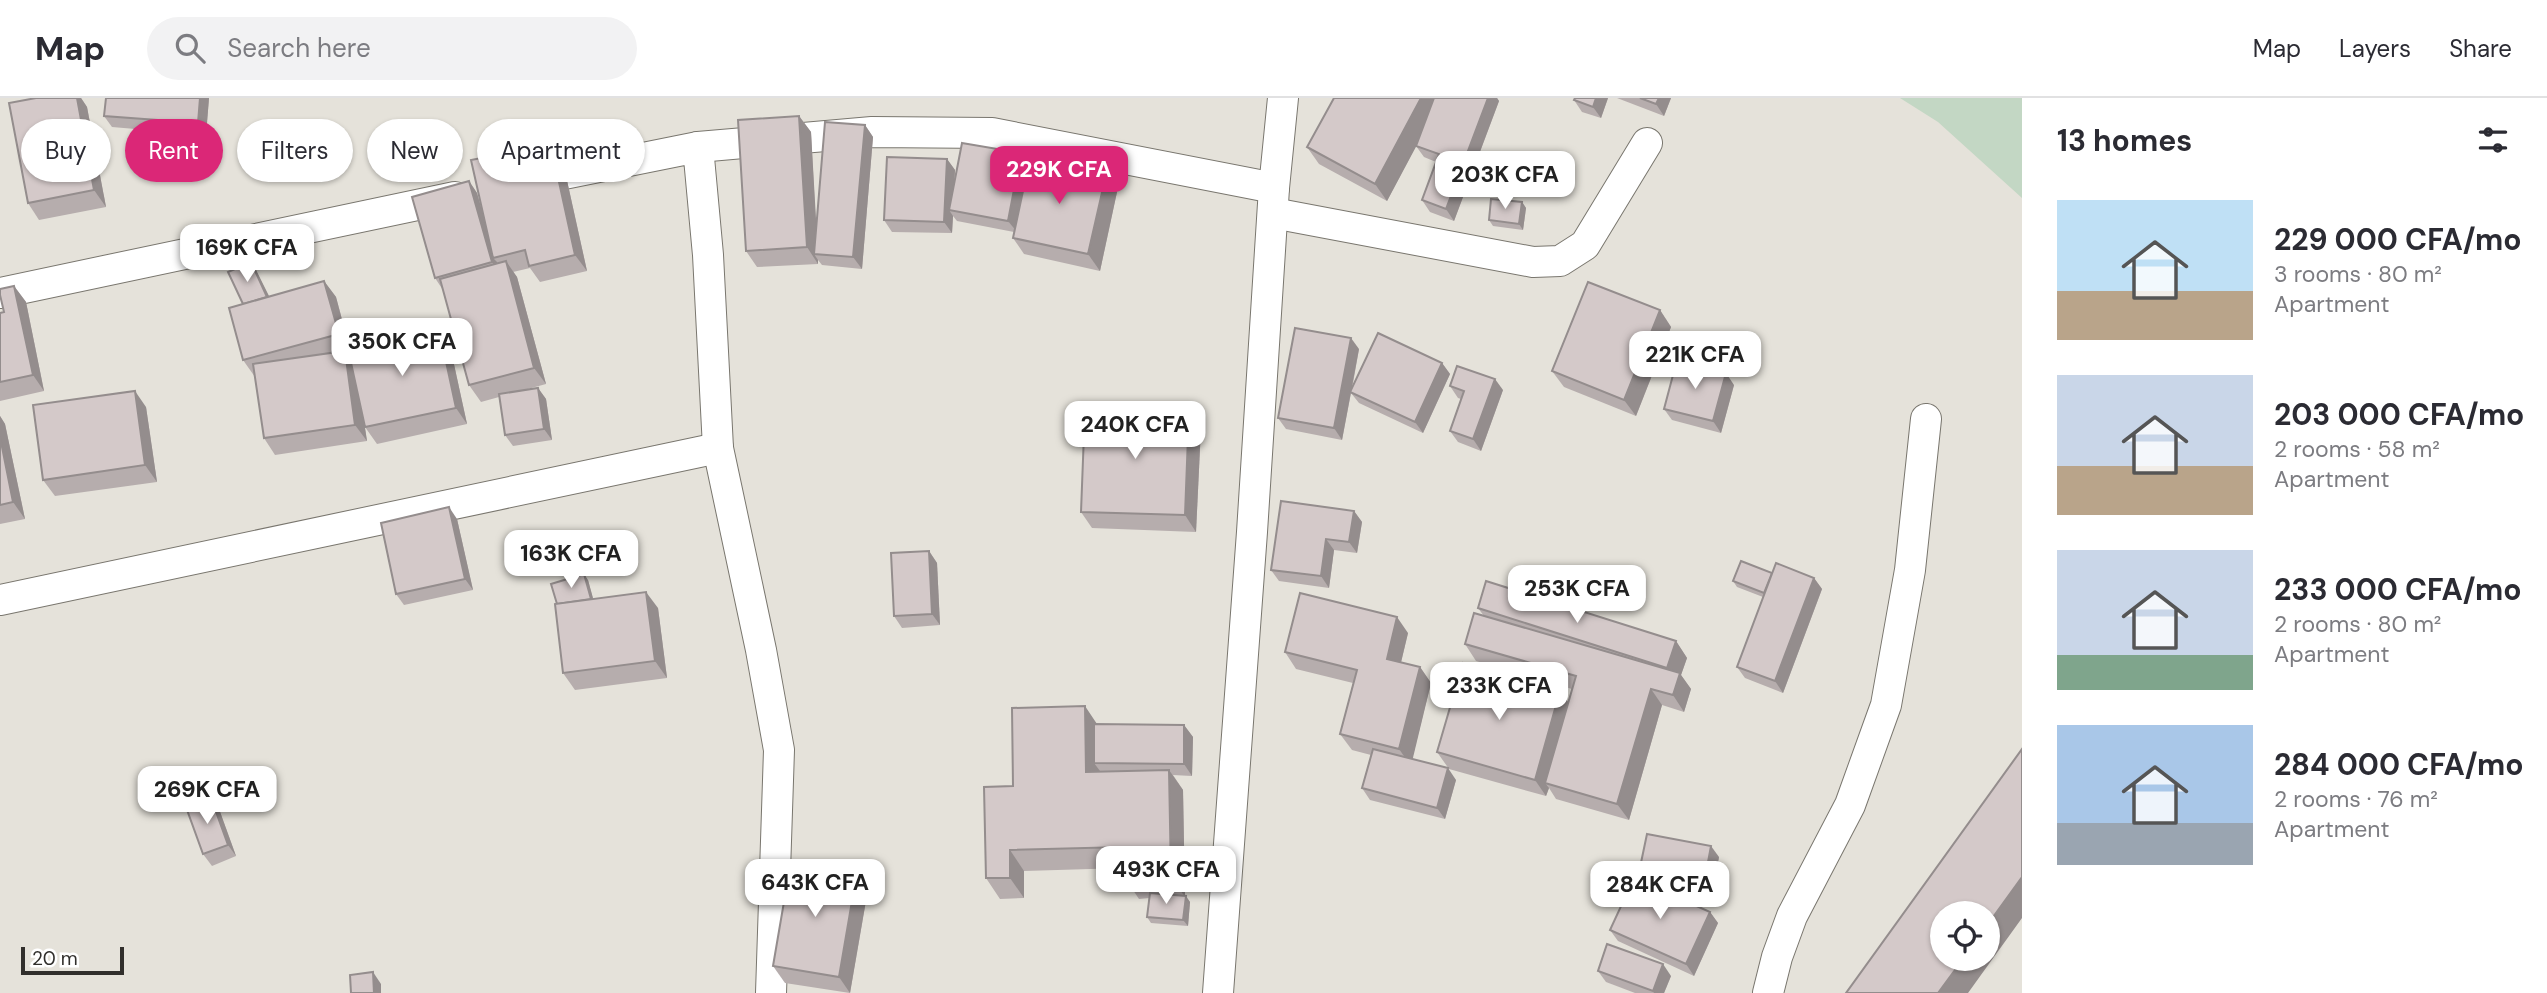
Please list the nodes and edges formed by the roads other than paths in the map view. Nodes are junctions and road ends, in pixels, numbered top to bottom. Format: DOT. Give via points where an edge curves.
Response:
graph roads {
  1 [pos="1283,98"];
  2 [pos="1647,144"];
  3 [pos="698,147"];
  4 [pos="1274,201"];
  5 [pos="0,293"];
  6 [pos="1926,419"];
  7 [pos="718,448"];
  8 [pos="0,600"];
  9 [pos="771,993"];
  10 [pos="1217,993"];
  11 [pos="1768,993"];
  1 -- 4 [label="street"];
  2 -- 4 [label="street" via="1585,244 1560,261 1533,262"];
  3 -- 4 [label="street" via="872,132 992,134"];
  3 -- 5 [label="street"];
  3 -- 7 [label="street"];
  4 -- 10 [label="street"];
  6 -- 11 [label="street" via="1910,570 1886,705 1850,805 1792,916"];
  7 -- 8 [label="street"];
  7 -- 9 [label="street" via="779,750"];
}
